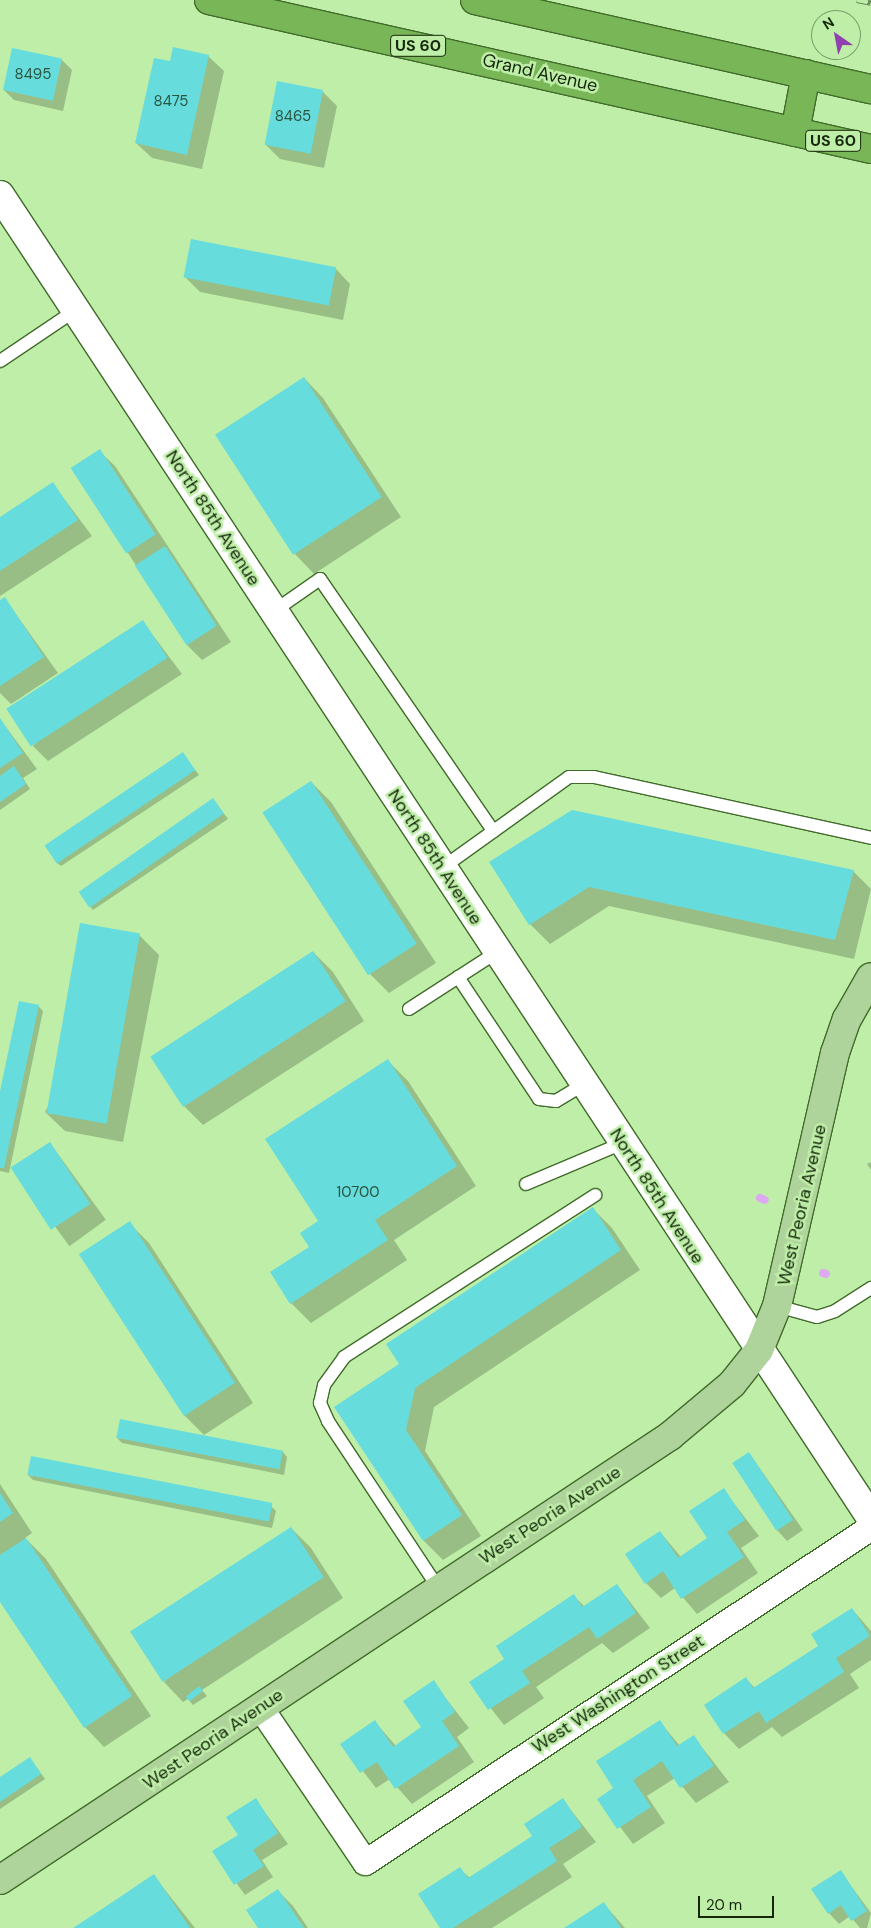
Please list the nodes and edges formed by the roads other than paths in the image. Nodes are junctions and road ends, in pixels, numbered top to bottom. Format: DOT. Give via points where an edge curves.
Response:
graph roads {
  1 [pos="208,0"];
  2 [pos="475,0"];
  3 [pos="806,74"];
  4 [pos="871,89"];
  5 [pos="796,132"];
  6 [pos="871,149"];
  7 [pos="0,195"];
  8 [pos="76,310"];
  9 [pos="0,345"];
  10 [pos="4,359"];
  11 [pos="274,611"];
  12 [pos="493,831"];
  13 [pos="871,838"];
  14 [pos="442,868"];
  15 [pos="497,952"];
  16 [pos="458,977"];
  17 [pos="871,977"];
  18 [pos="409,1009"];
  19 [pos="584,1084"];
  20 [pos="623,1143"];
  21 [pos="526,1184"];
  22 [pos="595,1195"];
  23 [pos="871,1288"];
  24 [pos="778,1306"];
  25 [pos="759,1350"];
  26 [pos="871,1518"];
  27 [pos="871,1527"];
  28 [pos="439,1589"];
  29 [pos="260,1707"];
  30 [pos="0,1880"];
  1 -- 5 [label="highway, Grand Avenue / US 60"];
  2 -- 3 [label="highway"];
  3 -- 4 [label="highway"];
  3 -- 5 [label="highway"];
  5 -- 6 [label="highway, Grand Avenue / US 60"];
  7 -- 8 [label="street, North 85th Avenue"];
  8 -- 10 [label="lane"];
  8 -- 11 [label="street, North 85th Avenue"];
  9 -- 10 [label="lane"];
  11 -- 12 [label="lane" via="320,579"];
  11 -- 14 [label="street, North 85th Avenue"];
  12 -- 13 [label="lane" via="568,777 594,777"];
  12 -- 14 [label="lane"];
  14 -- 15 [label="street, North 85th Avenue"];
  15 -- 16 [label="lane"];
  15 -- 19 [label="street, North 85th Avenue"];
  16 -- 18 [label="lane"];
  16 -- 19 [label="lane" via="539,1099 556,1100"];
  17 -- 24 [label="main road, West Peoria Avenue" via="847,1019 835,1054"];
  19 -- 20 [label="street, North 85th Avenue"];
  20 -- 21 [label="lane"];
  20 -- 25 [label="street, North 85th Avenue"];
  22 -- 28 [label="lane" via="344,1357 324,1385 320,1403 328,1421"];
  23 -- 24 [label="lane" via="835,1311 817,1317"];
  24 -- 25 [label="main road, West Peoria Avenue"];
  25 -- 26 [label="street, North 85th Avenue"];
  25 -- 28 [label="main road, West Peoria Avenue" via="732,1384 670,1436"];
  27 -- 29 [label="street, West Washington Street" via="365,1862"];
  28 -- 29 [label="main road, West Peoria Avenue"];
  29 -- 30 [label="main road, West Peoria Avenue"];
}
